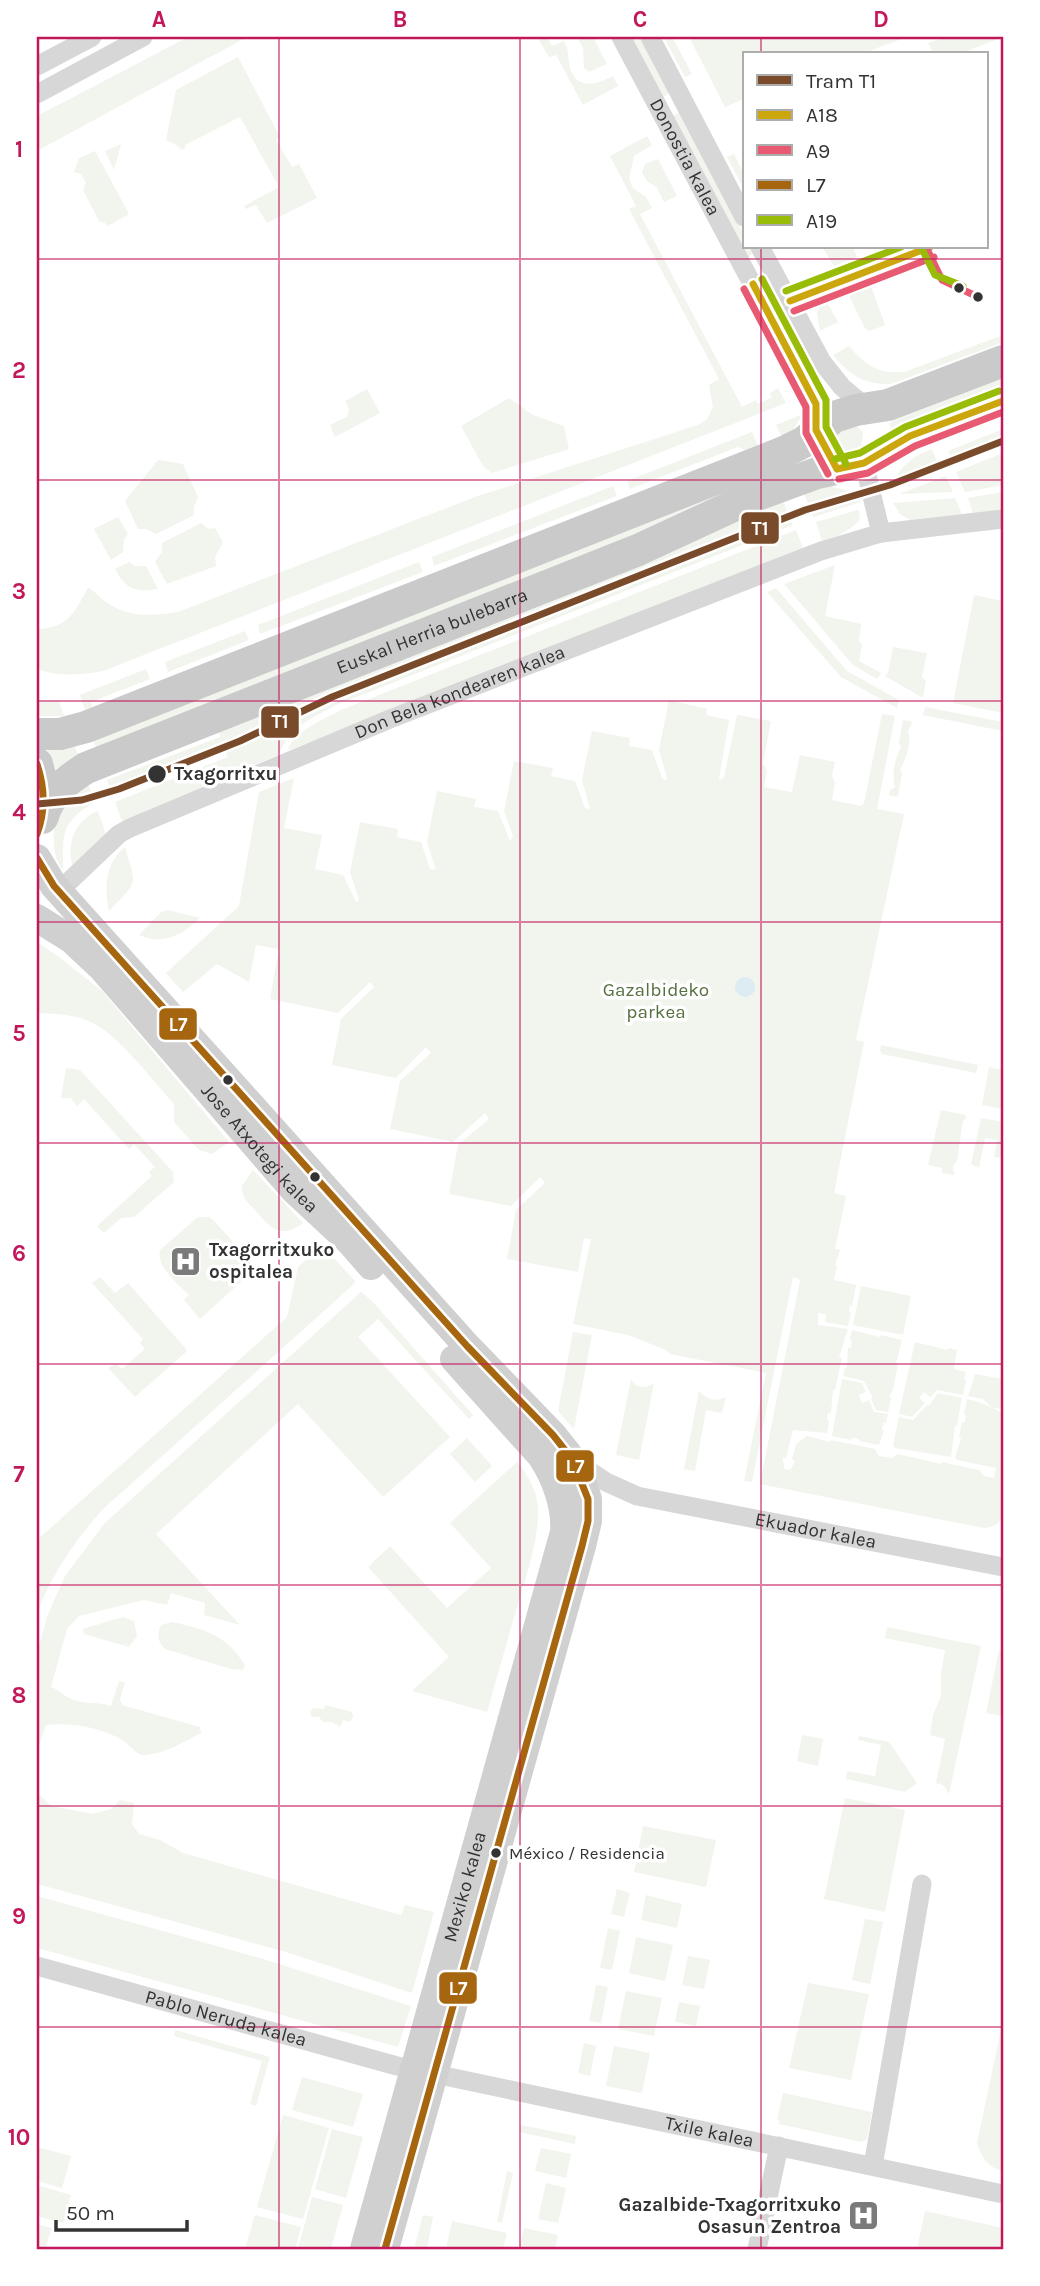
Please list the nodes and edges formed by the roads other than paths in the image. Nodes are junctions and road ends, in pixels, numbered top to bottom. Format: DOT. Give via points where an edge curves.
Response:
graph roads {
  1 [pos="143,37"];
  2 [pos="621,37"];
  3 [pos="650,37"];
  4 [pos="83,39"];
  5 [pos="37,66"];
  6 [pos="37,93"];
  7 [pos="743,215"];
  8 [pos="761,248"];
  9 [pos="1003,361"];
  10 [pos="1003,401"];
  11 [pos="867,408"];
  12 [pos="816,430"];
  13 [pos="851,466"];
  14 [pos="1003,519"];
  15 [pos="881,533"];
  16 [pos="37,734"];
  17 [pos="37,764"];
  18 [pos="40,825"];
  19 [pos="37,858"];
  20 [pos="59,891"];
  21 [pos="37,918"];
  22 [pos="572,1459"];
  23 [pos="629,1493"];
  24 [pos="588,1499"];
  25 [pos="565,1524"];
  26 [pos="1003,1567"];
  27 [pos="922,1884"];
  28 [pos="37,1966"];
  29 [pos="424,2072"];
  30 [pos="779,2147"];
  31 [pos="873,2166"];
  32 [pos="1003,2194"];
  33 [pos="364,2249"];
  34 [pos="385,2249"];
  35 [pos="757,2249"];
  1 -- 6 [label="street"];
  2 -- 12 [label="street, Donostia kalea" via="816,404"];
  3 -- 7 [label="street, Donostia kalea"];
  4 -- 5 [label="street"];
  8 -- 11 [label="street" via="827,369"];
  9 -- 11 [label="main road, Euskal Herria bulebarra" via="888,405"];
  10 -- 13 [label="main road, Euskal Herria bulebarra" via="909,436"];
  11 -- 12 [label="main road, Euskal Herria bulebarra" via="834,418"];
  12 -- 13 [label="main road"];
  12 -- 16 [label="main road, Euskal Herria bulebarra" via="804,442 771,457 86,727"];
  13 -- 15 [label="street"];
  13 -- 18 [label="main road, Euskal Herria bulebarra" via="757,495 638,550 86,768 46,804"];
  14 -- 15 [label="street, Don Bela kondearen kalea"];
  15 -- 20 [label="street, Don Bela kondearen kalea" via="821,551 390,719 119,834"];
  17 -- 18 [label="main road" via="44,795"];
  19 -- 20 [label="main road, Jose Atxotegi kalea"];
  20 -- 22 [label="main road, Jose Atxotegi kalea"];
  21 -- 25 [label="main road, Jose Atxotegi kalea" via="72,940 102,968 293,1190 351,1243 541,1456 556,1486"];
  22 -- 23 [label="street, Ekuador kalea"];
  22 -- 24 [label="main road, Jose Atxotegi kalea"];
  23 -- 24 [label="street, Ekuador kalea"];
  23 -- 26 [label="street, Ekuador kalea"];
  24 -- 25 [label="street" via="575,1507"];
  24 -- 29 [label="main road, Mexiko kalea" via="582,1546"];
  25 -- 29 [label="main road, Mexiko kalea"];
  27 -- 31 [label="street"];
  28 -- 29 [label="street, Pablo Neruda kalea"];
  29 -- 30 [label="street, Txile kalea"];
  29 -- 33 [label="main road, Mexiko kalea"];
  29 -- 34 [label="main road, Mexiko kalea"];
  30 -- 31 [label="street, Txile kalea"];
  30 -- 35 [label="street"];
  31 -- 32 [label="street, Txile kalea"];
}
